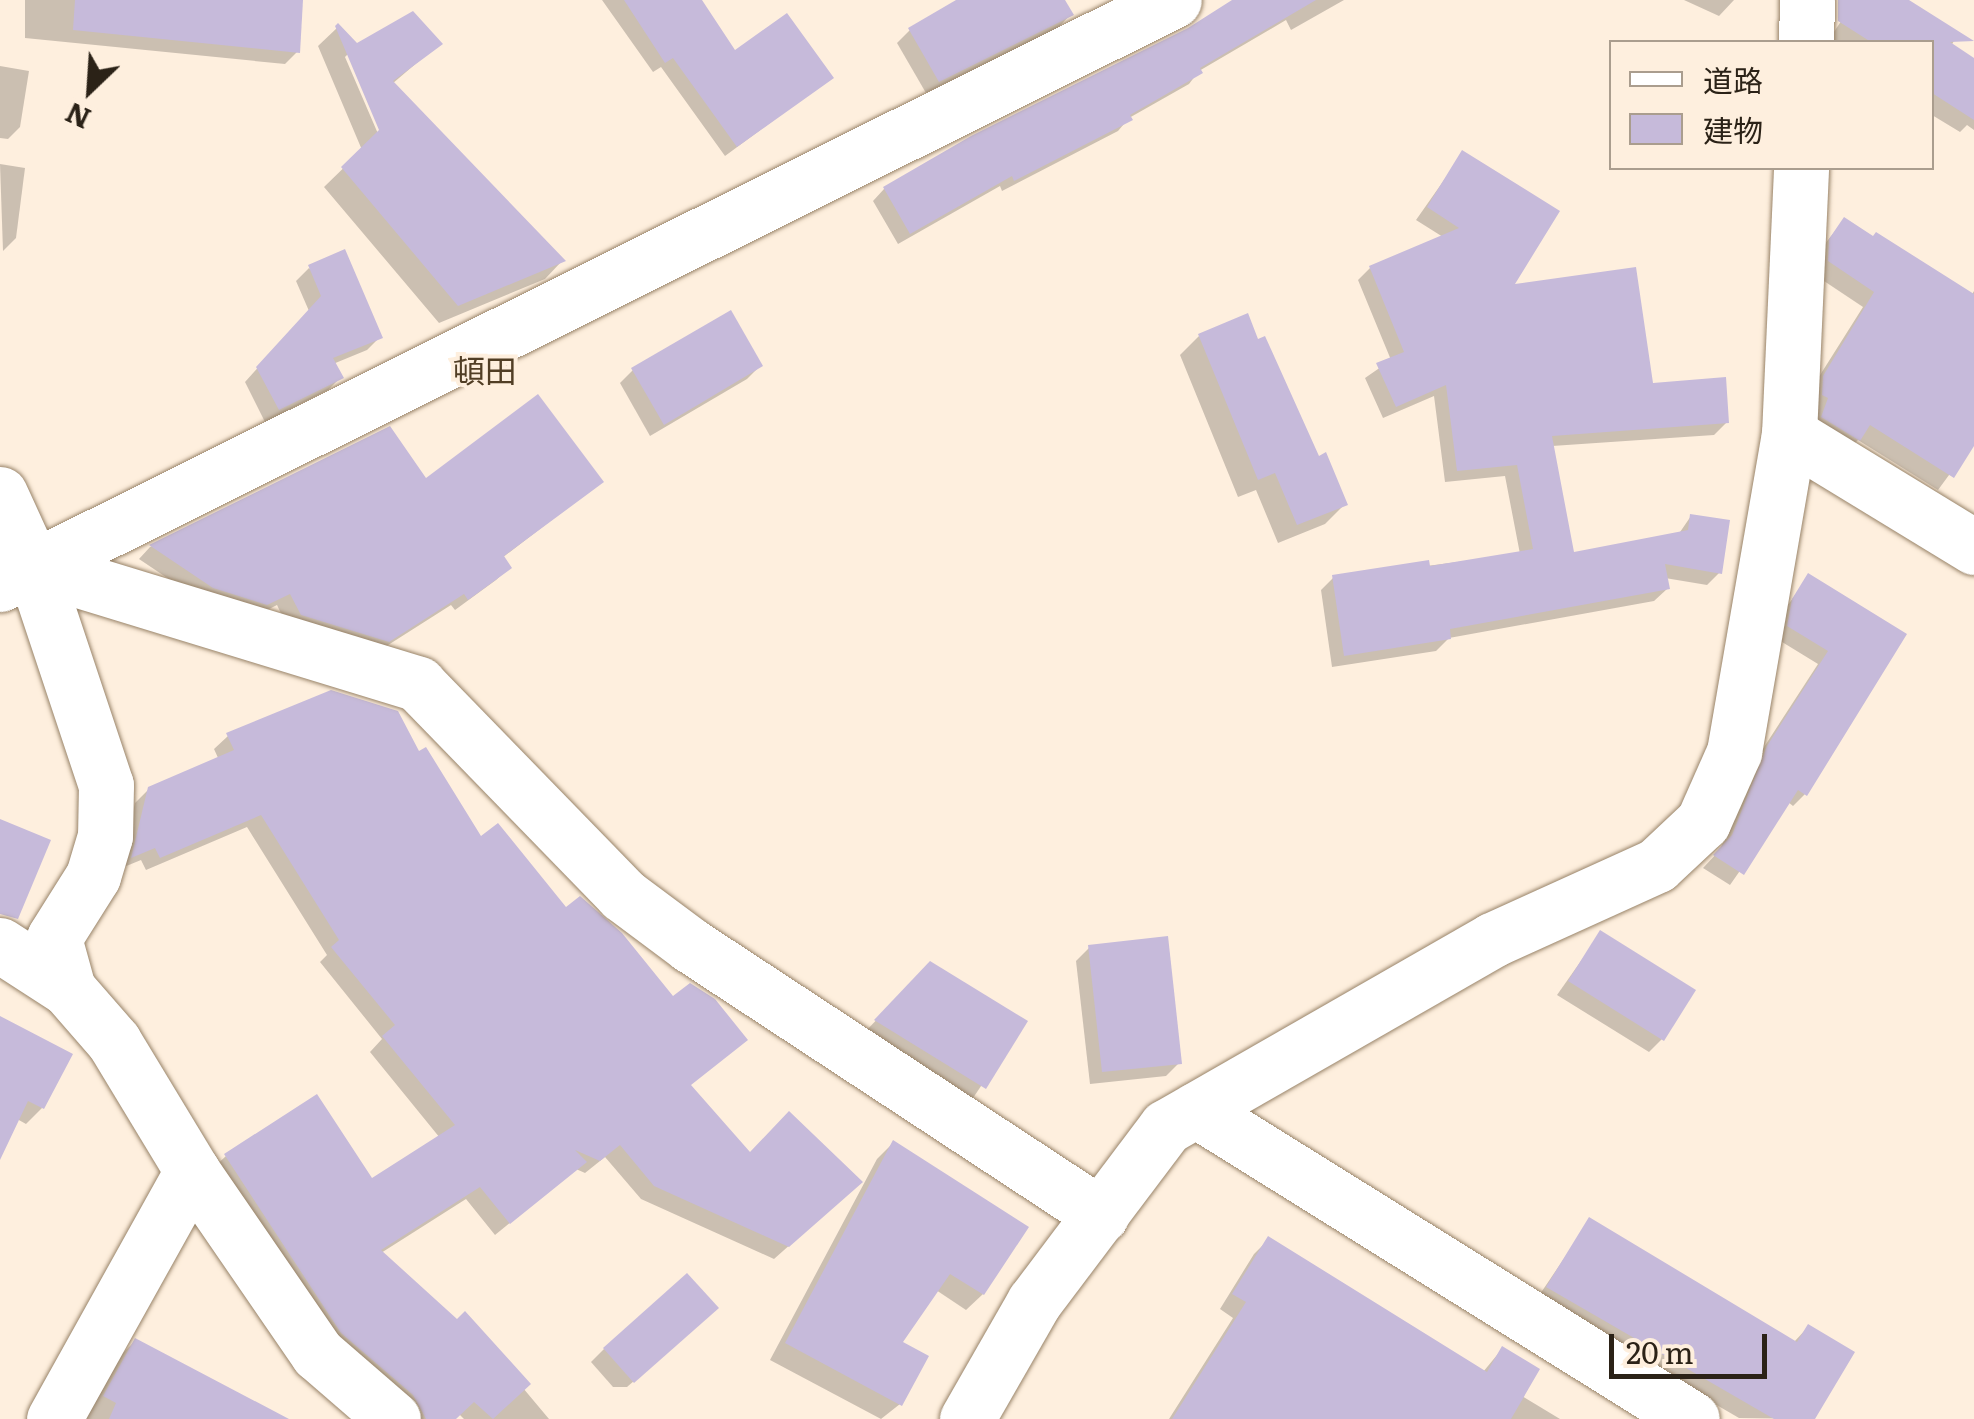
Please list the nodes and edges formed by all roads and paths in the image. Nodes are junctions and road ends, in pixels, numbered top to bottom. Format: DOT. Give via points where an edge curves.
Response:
graph roads {
  1 [pos="1174,0"];
  2 [pos="1808,0"];
  3 [pos="1806,40"];
  4 [pos="1800,170"];
  5 [pos="1790,434"];
  6 [pos="0,494"];
  7 [pos="1974,547"];
  8 [pos="16,575"];
  9 [pos="0,945"];
  10 [pos="68,989"];
  11 [pos="1196,1110"];
  12 [pos="192,1171"];
  13 [pos="1102,1215"];
  14 [pos="369,1411"];
  15 [pos="64,1415"];
  16 [pos="967,1419"];
  17 [pos="1692,1419"];
  1 -- 8 [label="street"];
  2 -- 3 [label="street"];
  4 -- 5 [label="street"];
  5 -- 7 [label="street"];
  5 -- 11 [label="street" via="1734,752 1704,822 1657,865 1492,940"];
  6 -- 8 [label="street"];
  8 -- 10 [label="street" via="106,785 105,836 93,876 54,938"];
  8 -- 13 [label="street" via="418,684 623,895"];
  9 -- 10 [label="street"];
  10 -- 12 [label="street" via="114,1042"];
  11 -- 13 [label="street" via="1166,1126"];
  11 -- 17 [label="street"];
  12 -- 14 [label="street" via="318,1354"];
  12 -- 15 [label="street"];
  13 -- 16 [label="street" via="1034,1302"];
}
